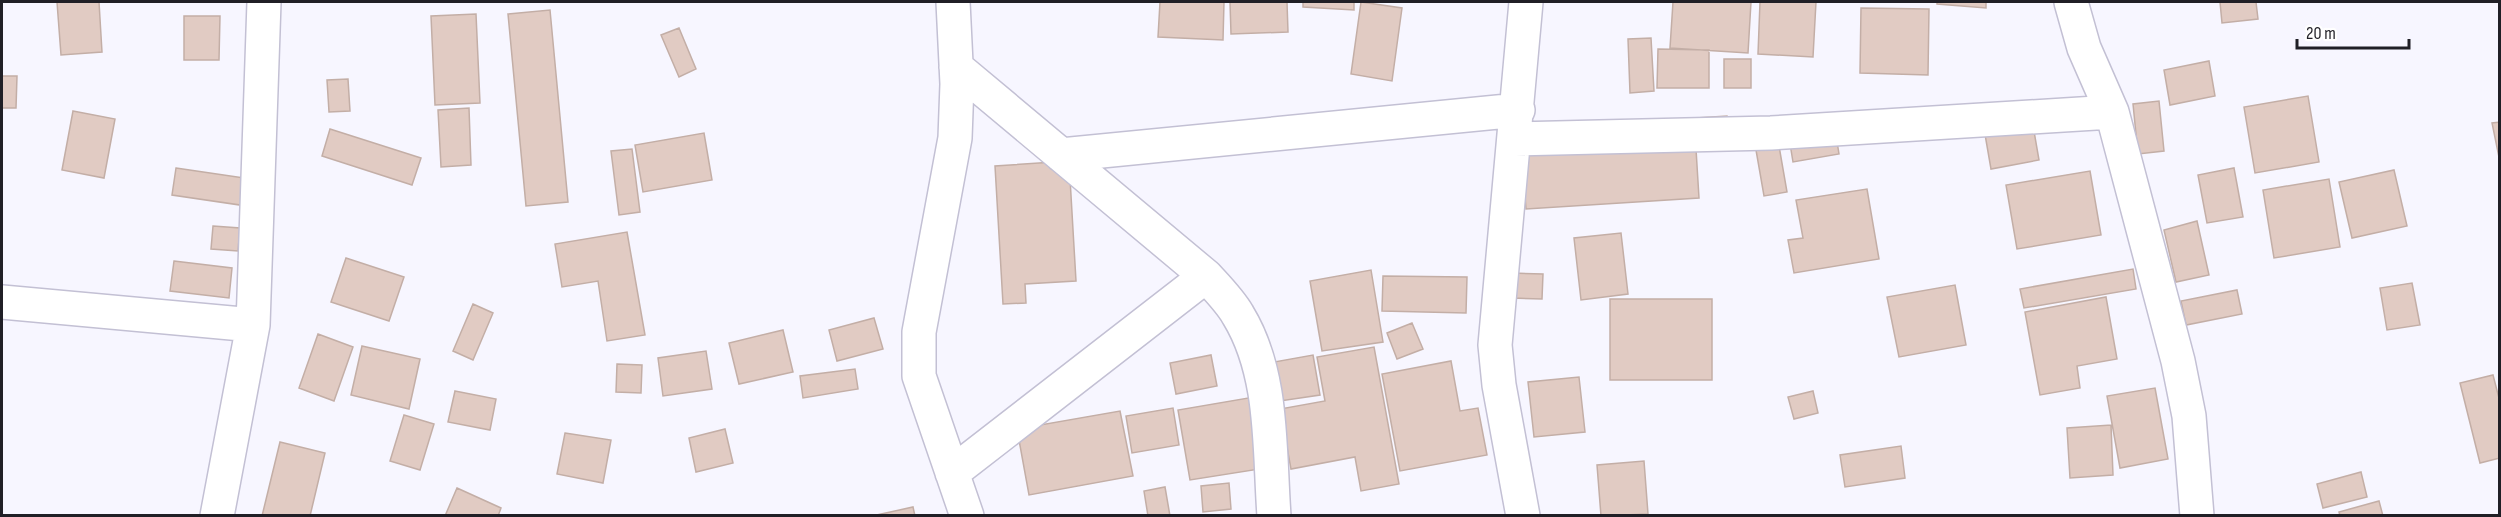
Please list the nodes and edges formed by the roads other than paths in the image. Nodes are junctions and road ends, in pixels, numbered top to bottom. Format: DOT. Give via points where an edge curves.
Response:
graph roads {
  1 [pos="264,2"];
  2 [pos="953,2"];
  3 [pos="1526,2"];
  4 [pos="2071,2"];
  5 [pos="956,67"];
  6 [pos="2112,112"];
  7 [pos="1516,124"];
  8 [pos="1061,155"];
  9 [pos="1206,276"];
  10 [pos="2,302"];
  11 [pos="253,325"];
  12 [pos="952,473"];
  13 [pos="217,516"];
  14 [pos="967,516"];
  15 [pos="1274,516"];
  16 [pos="1523,516"];
  17 [pos="2197,516"];
  1 -- 11 [label="street"];
  2 -- 5 [label="street"];
  3 -- 7 [label="street"];
  4 -- 6 [label="street" via="2084,48"];
  5 -- 8 [label="street"];
  5 -- 12 [label="street" via="955,138 919,332 919,376"];
  6 -- 7 [label="street" via="1771,133"];
  6 -- 17 [label="street" via="2178,361 2189,416"];
  7 -- 8 [label="street"];
  7 -- 16 [label="street" via="1495,345"];
  8 -- 9 [label="street"];
  9 -- 12 [label="street"];
  9 -- 15 [label="street" via="1238,314 1258,355 1265,389"];
  10 -- 11 [label="street"];
  11 -- 13 [label="street"];
  12 -- 14 [label="street"];
}
